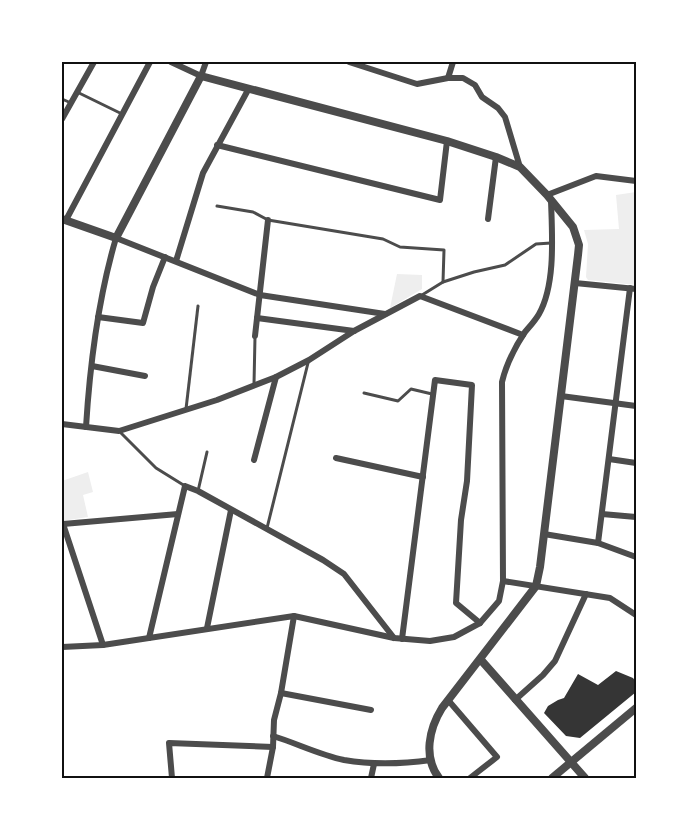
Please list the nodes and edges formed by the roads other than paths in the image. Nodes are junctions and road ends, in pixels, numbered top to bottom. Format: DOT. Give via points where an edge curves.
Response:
graph roads {
  1 [pos="94,62"];
  2 [pos="150,62"];
  3 [pos="171,62"];
  4 [pos="206,62"];
  5 [pos="353,62"];
  6 [pos="453,62"];
  7 [pos="201,76"];
  8 [pos="448,78"];
  9 [pos="248,90"];
  10 [pos="77,92"];
  11 [pos="62,99"];
  12 [pos="70,103"];
  13 [pos="120,113"];
  14 [pos="62,119"];
  15 [pos="447,141"];
  16 [pos="217,145"];
  17 [pos="496,157"];
  18 [pos="520,167"];
  19 [pos="636,181"];
  20 [pos="549,198"];
  21 [pos="217,206"];
  22 [pos="488,219"];
  23 [pos="64,220"];
  24 [pos="268,220"];
  25 [pos="116,238"];
  26 [pos="551,243"];
  27 [pos="165,257"];
  28 [pos="176,261"];
  29 [pos="443,282"];
  30 [pos="575,283"];
  31 [pos="633,289"];
  32 [pos="260,295"];
  33 [pos="420,296"];
  34 [pos="198,306"];
  35 [pos="386,314"];
  36 [pos="98,317"];
  37 [pos="257,318"];
  38 [pos="354,331"];
  39 [pos="523,335"];
  40 [pos="255,336"];
  41 [pos="309,360"];
  42 [pos="92,366"];
  43 [pos="145,376"];
  44 [pos="276,377"];
  45 [pos="254,386"];
  46 [pos="364,393"];
  47 [pos="434,395"];
  48 [pos="561,396"];
  49 [pos="615,403"];
  50 [pos="636,405"];
  51 [pos="186,410"];
  52 [pos="62,424"];
  53 [pos="86,427"];
  54 [pos="119,431"];
  55 [pos="207,452"];
  56 [pos="336,458"];
  57 [pos="609,459"];
  58 [pos="254,460"];
  59 [pos="636,462"];
  60 [pos="423,477"];
  61 [pos="185,486"];
  62 [pos="198,491"];
  63 [pos="231,510"];
  64 [pos="178,514"];
  65 [pos="602,514"];
  66 [pos="636,517"];
  67 [pos="267,530"];
  68 [pos="544,534"];
  69 [pos="598,543"];
  70 [pos="636,557"];
  71 [pos="503,581"];
  72 [pos="536,586"];
  73 [pos="586,594"];
  74 [pos="636,615"];
  75 [pos="294,616"];
  76 [pos="480,623"];
  77 [pos="207,628"];
  78 [pos="149,638"];
  79 [pos="394,638"];
  80 [pos="402,639"];
  81 [pos="103,645"];
  82 [pos="62,647"];
  83 [pos="481,660"];
  84 [pos="281,693"];
  85 [pos="448,700"];
  86 [pos="515,700"];
  87 [pos="636,708"];
  88 [pos="371,710"];
  89 [pos="273,736"];
  90 [pos="273,747"];
  91 [pos="431,760"];
  92 [pos="571,763"];
  93 [pos="374,764"];
  94 [pos="172,778"];
  95 [pos="267,778"];
  96 [pos="371,778"];
  97 [pos="439,778"];
  98 [pos="470,778"];
  99 [pos="552,778"];
  100 [pos="585,778"];
  1 -- 10 [label="street"];
  2 -- 13 [label="street"];
  3 -- 7 [label="street"];
  4 -- 7 [label="street"];
  5 -- 8 [label="street" via="417,84"];
  6 -- 8 [label="street"];
  7 -- 9 [label="street"];
  7 -- 25 [label="street"];
  8 -- 18 [label="street" via="463,78 475,85 483,98 498,108 505,117"];
  9 -- 15 [label="street"];
  9 -- 16 [label="street"];
  10 -- 12 [label="street"];
  10 -- 13 [label="lane"];
  11 -- 12 [label="lane"];
  12 -- 14 [label="street"];
  13 -- 23 [label="street"];
  15 -- 16 [label="street" via="440,200"];
  15 -- 17 [label="street"];
  16 -- 28 [label="street" via="203,173"];
  17 -- 18 [label="street"];
  17 -- 22 [label="street"];
  18 -- 20 [label="street"];
  19 -- 20 [label="street" via="596,176"];
  20 -- 26 [label="street"];
  20 -- 30 [label="street" via="573,227 577,238"];
  21 -- 24 [label="lane" via="253,212"];
  23 -- 25 [label="street"];
  24 -- 29 [label="lane" via="383,239 399,247 444,250"];
  24 -- 32 [label="street"];
  25 -- 27 [label="street"];
  25 -- 36 [label="street"];
  26 -- 29 [label="lane" via="536,244 506,266"];
  26 -- 39 [label="street" via="549,276 540,313"];
  27 -- 28 [label="street"];
  27 -- 36 [label="street" via="143,323"];
  28 -- 32 [label="street"];
  29 -- 33 [label="lane"];
  30 -- 31 [label="street"];
  30 -- 48 [label="street"];
  31 -- 49 [label="street"];
  32 -- 35 [label="street"];
  32 -- 37 [label="street"];
  33 -- 35 [label="street"];
  33 -- 39 [label="street"];
  34 -- 51 [label="lane"];
  35 -- 38 [label="street"];
  36 -- 42 [label="street"];
  37 -- 38 [label="street"];
  37 -- 40 [label="street"];
  38 -- 41 [label="street"];
  39 -- 71 [label="street" via="502,382"];
  40 -- 45 [label="lane"];
  41 -- 44 [label="street"];
  41 -- 67 [label="lane"];
  42 -- 43 [label="street"];
  42 -- 53 [label="street"];
  44 -- 45 [label="street"];
  44 -- 58 [label="street"];
  45 -- 51 [label="street"];
  46 -- 47 [label="lane" via="398,401 411,389"];
  47 -- 60 [label="street"];
  47 -- 76 [label="street" via="435,380 472,385 456,603"];
  48 -- 49 [label="street"];
  48 -- 68 [label="street"];
  49 -- 50 [label="street"];
  49 -- 57 [label="street"];
  51 -- 54 [label="street"];
  52 -- 53 [label="street"];
  53 -- 54 [label="street"];
  54 -- 61 [label="lane" via="156,468"];
  55 -- 62 [label="lane"];
  56 -- 60 [label="street"];
  57 -- 59 [label="street"];
  57 -- 65 [label="street"];
  60 -- 80 [label="street"];
  61 -- 62 [label="street"];
  61 -- 64 [label="street"];
  62 -- 63 [label="street"];
  63 -- 67 [label="street"];
  63 -- 77 [label="street"];
  64 -- 78 [label="street"];
  64 -- 81 [label="street" via="63,524"];
  65 -- 66 [label="street"];
  65 -- 69 [label="street"];
  67 -- 79 [label="street" via="344,574"];
  68 -- 69 [label="street"];
  68 -- 72 [label="street"];
  69 -- 70 [label="street"];
  71 -- 72 [label="street"];
  71 -- 76 [label="street" via="499,601"];
  72 -- 73 [label="street"];
  72 -- 83 [label="street"];
  73 -- 74 [label="street" via="610,598"];
  73 -- 86 [label="street" via="555,660"];
  75 -- 77 [label="street"];
  75 -- 79 [label="street"];
  75 -- 84 [label="street"];
  76 -- 80 [label="street" via="454,637 430,641"];
  77 -- 78 [label="street"];
  78 -- 81 [label="street"];
  79 -- 80 [label="street"];
  81 -- 82 [label="street"];
  83 -- 85 [label="street"];
  83 -- 86 [label="street"];
  84 -- 88 [label="street"];
  84 -- 89 [label="street"];
  85 -- 91 [label="street" via="433,723 429,738"];
  85 -- 98 [label="street" via="497,758"];
  86 -- 92 [label="street"];
  87 -- 92 [label="street"];
  89 -- 90 [label="street"];
  89 -- 93 [label="street" via="342,759"];
  90 -- 94 [label="street" via="169,743"];
  90 -- 95 [label="street"];
  91 -- 93 [label="street"];
  91 -- 97 [label="street"];
  92 -- 99 [label="street"];
  92 -- 100 [label="street"];
  93 -- 96 [label="street"];
}
